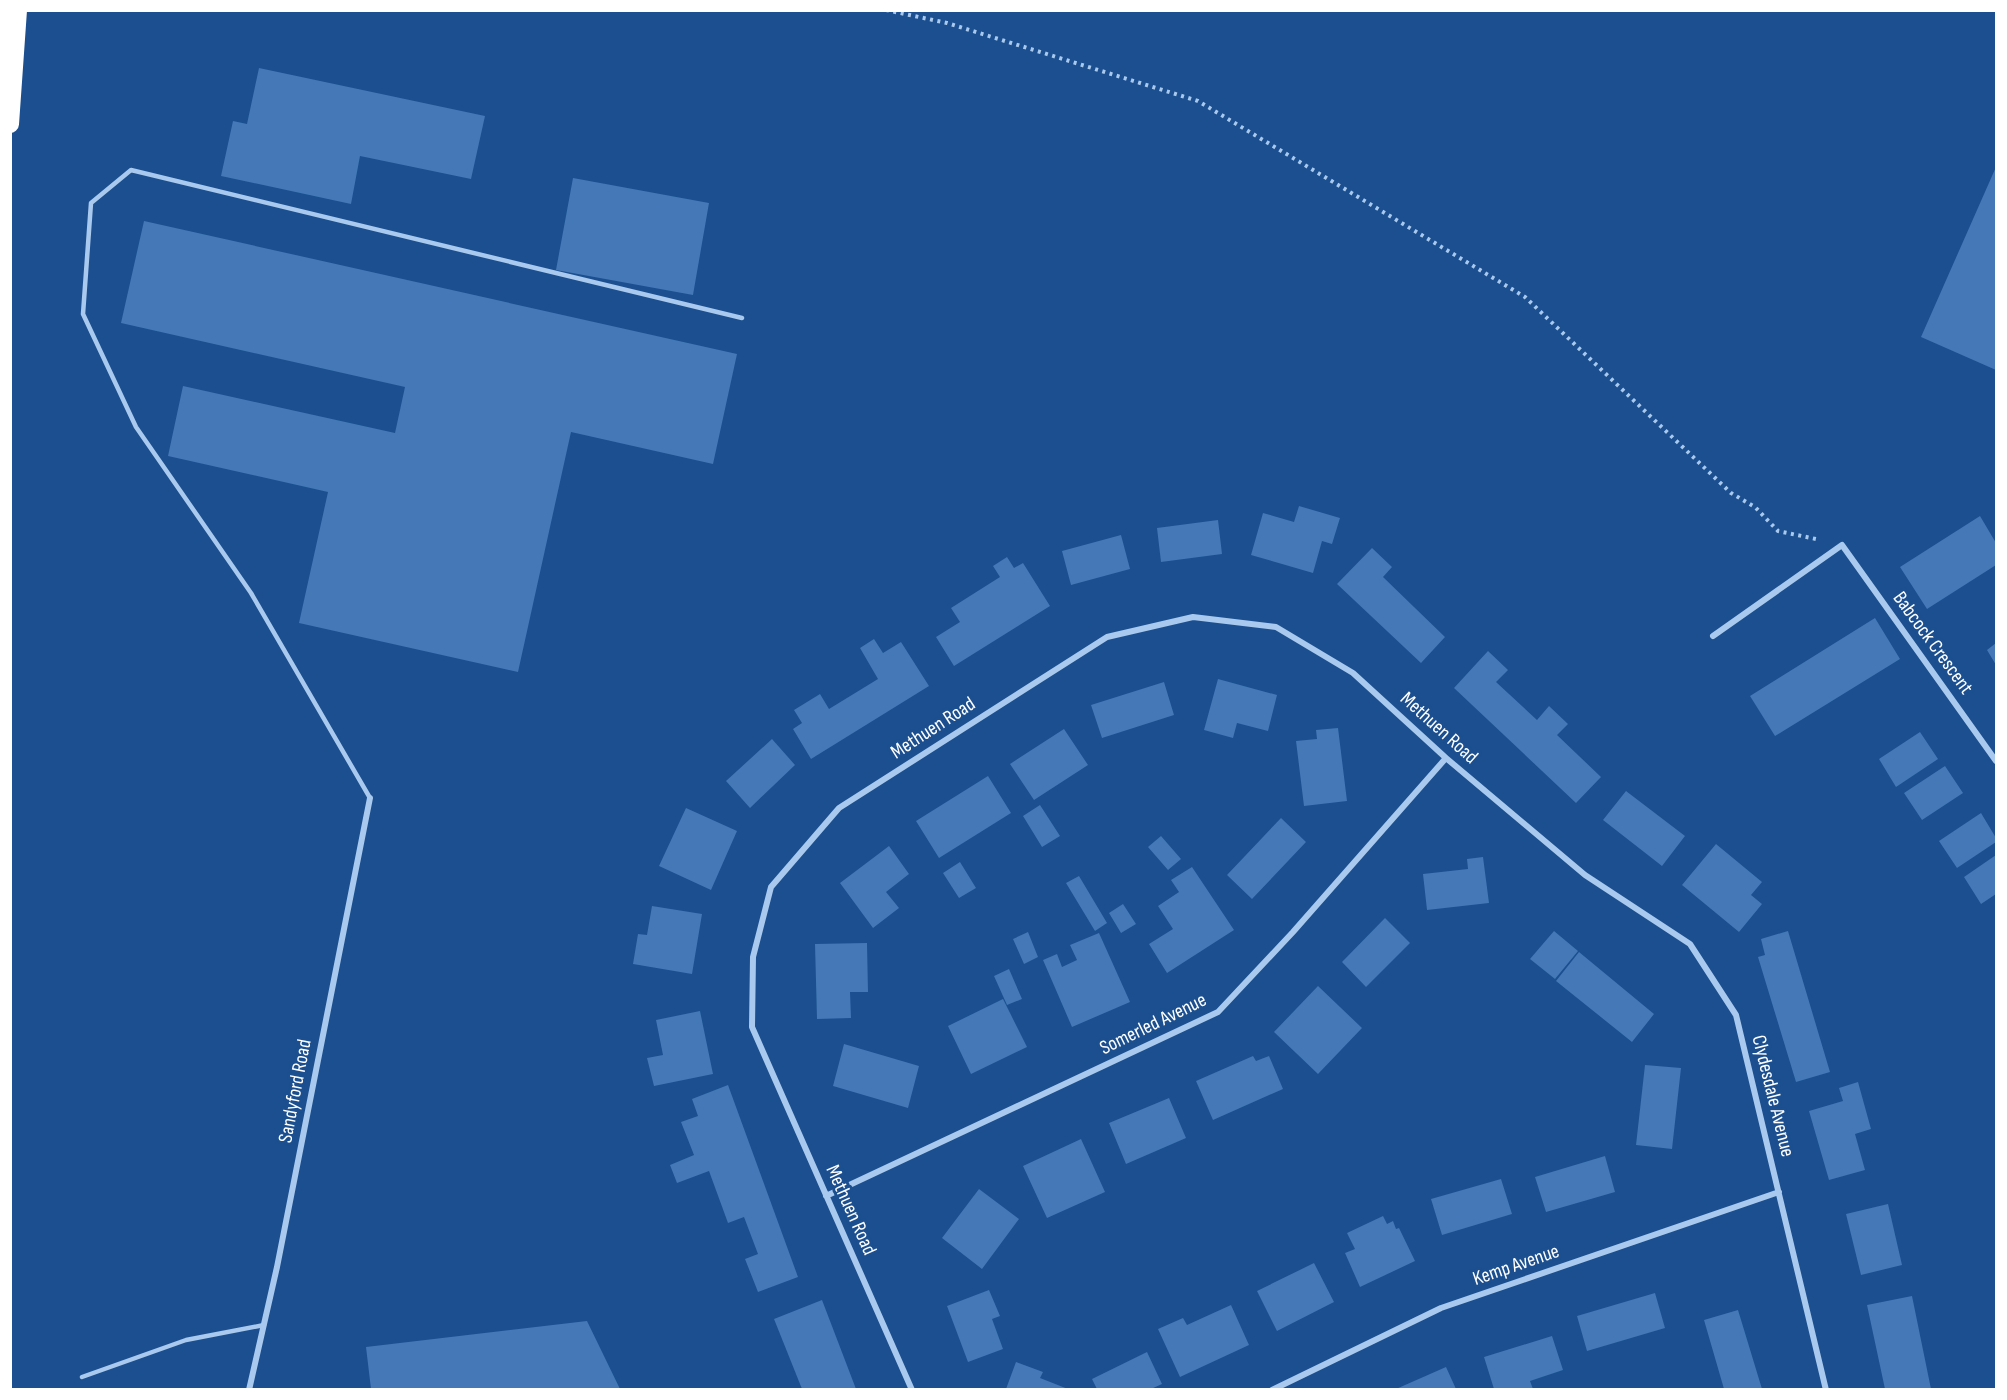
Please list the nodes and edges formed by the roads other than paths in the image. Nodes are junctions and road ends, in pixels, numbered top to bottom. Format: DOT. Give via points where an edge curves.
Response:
graph roads {
  1 [pos="18,10"];
  2 [pos="10,124"];
  3 [pos="742,318"];
  4 [pos="1713,636"];
  5 [pos="1446,758"];
  6 [pos="1996,760"];
  7 [pos="370,798"];
  8 [pos="1585,875"];
  9 [pos="1779,1192"];
  10 [pos="826,1196"];
  11 [pos="264,1325"];
  12 [pos="82,1377"];
  13 [pos="249,1389"];
  14 [pos="912,1389"];
  15 [pos="1272,1389"];
  16 [pos="1826,1389"];
  1 -- 2 [label="highway"];
  3 -- 7 [label="lane" via="131,170 91,203 83,314 136,427 251,593"];
  4 -- 6 [label="street, Babcock Crescent" via="1842,544"];
  5 -- 8 [label="street, Methuen Road"];
  5 -- 10 [label="street, Somerled Avenue" via="1218,1012"];
  5 -- 10 [label="street, Methuen Road" via="1353,673 1276,627 1193,617 1107,637 839,808 771,887 753,957 752,1027"];
  7 -- 11 [label="street, Sandyford Road"];
  8 -- 9 [label="street, Clydesdale Avenue" via="1690,944 1736,1015"];
  9 -- 15 [label="street, Kemp Avenue" via="1441,1308"];
  9 -- 16 [label="street, Clydesdale Avenue"];
  10 -- 14 [label="street, Methuen Road"];
  11 -- 12 [label="lane" via="186,1340"];
  11 -- 13 [label="street, Sandyford Road"];
}
